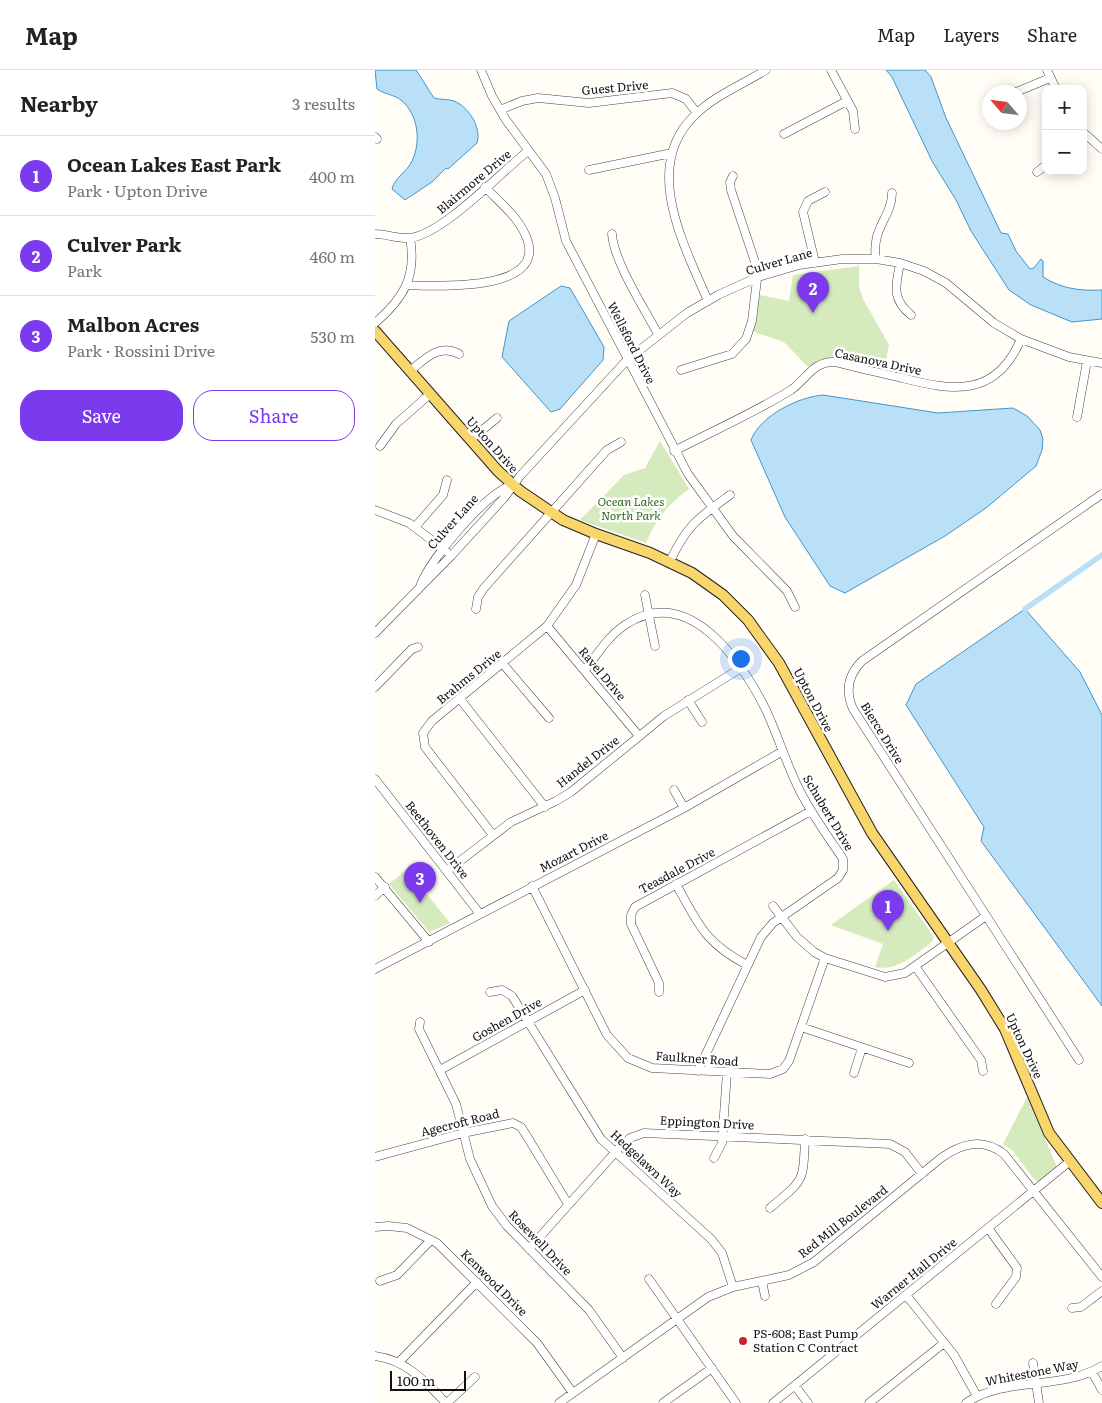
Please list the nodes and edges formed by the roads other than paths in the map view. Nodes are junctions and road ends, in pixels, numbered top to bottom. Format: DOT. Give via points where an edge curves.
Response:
graph roads {
  1 [pos="481,70"];
  2 [pos="766,70"];
  3 [pos="831,70"];
  4 [pos="1049,74"];
  5 [pos="1027,86"];
  6 [pos="847,101"];
  7 [pos="499,110"];
  8 [pos="697,113"];
  9 [pos="855,129"];
  10 [pos="784,134"];
  11 [pos="1087,136"];
  12 [pos="1102,149"];
  13 [pos="528,150"];
  14 [pos="672,153"];
  15 [pos="1042,168"];
  16 [pos="589,170"];
  17 [pos="1037,172"];
  18 [pos="733,176"];
  19 [pos="485,187"];
  20 [pos="825,192"];
  21 [pos="892,193"];
  22 [pos="375,234"];
  23 [pos="612,234"];
  24 [pos="410,238"];
  25 [pos="875,258"];
  26 [pos="815,262"];
  27 [pos="900,263"];
  28 [pos="758,277"];
  29 [pos="407,285"];
  30 [pos="708,301"];
  31 [pos="911,315"];
  32 [pos="375,323"];
  33 [pos="375,331"];
  34 [pos="658,334"];
  35 [pos="1021,339"];
  36 [pos="459,354"];
  37 [pos="627,360"];
  38 [pos="1087,361"];
  39 [pos="1102,363"];
  40 [pos="410,370"];
  41 [pos="681,370"];
  42 [pos="430,394"];
  43 [pos="497,418"];
  44 [pos="1077,418"];
  45 [pos="471,440"];
  46 [pos="621,442"];
  47 [pos="380,446"];
  48 [pos="674,451"];
  49 [pos="447,480"];
  50 [pos="512,484"];
  51 [pos="1102,494"];
  52 [pos="730,495"];
  53 [pos="712,508"];
  54 [pos="375,510"];
  55 [pos="550,512"];
  56 [pos="415,527"];
  57 [pos="596,534"];
  58 [pos="443,549"];
  59 [pos="451,556"];
  60 [pos="670,561"];
  61 [pos="421,584"];
  62 [pos="645,595"];
  63 [pos="795,607"];
  64 [pos="476,609"];
  65 [pos="649,615"];
  66 [pos="547,626"];
  67 [pos="375,633"];
  68 [pos="655,646"];
  69 [pos="418,647"];
  70 [pos="503,664"];
  71 [pos="741,668"];
  72 [pos="585,670"];
  73 [pos="375,687"];
  74 [pos="460,700"];
  75 [pos="688,700"];
  76 [pos="549,718"];
  77 [pos="702,722"];
  78 [pos="639,736"];
  79 [pos="783,752"];
  80 [pos="375,779"];
  81 [pos="674,790"];
  82 [pos="545,807"];
  83 [pos="683,808"];
  84 [pos="811,812"];
  85 [pos="493,835"];
  86 [pos="447,871"];
  87 [pos="375,877"];
  88 [pos="676,884"];
  89 [pos="532,886"];
  90 [pos="385,887"];
  91 [pos="375,896"];
  92 [pos="773,906"];
  93 [pos="480,914"];
  94 [pos="986,916"];
  95 [pos="781,917"];
  96 [pos="429,942"];
  97 [pos="949,942"];
  98 [pos="825,958"];
  99 [pos="747,965"];
  100 [pos="915,966"];
  101 [pos="375,969"];
  102 [pos="585,990"];
  103 [pos="490,992"];
  104 [pos="659,992"];
  105 [pos="420,1022"];
  106 [pos="528,1022"];
  107 [pos="801,1026"];
  108 [pos="862,1048"];
  109 [pos="1079,1060"];
  110 [pos="909,1063"];
  111 [pos="440,1070"];
  112 [pos="698,1071"];
  113 [pos="983,1071"];
  114 [pos="727,1072"];
  115 [pos="854,1073"];
  116 [pos="463,1133"];
  117 [pos="723,1135"];
  118 [pos="805,1139"];
  119 [pos="614,1153"];
  120 [pos="375,1157"];
  121 [pos="714,1158"];
  122 [pos="1069,1162"];
  123 [pos="922,1174"];
  124 [pos="1035,1190"];
  125 [pos="569,1204"];
  126 [pos="1102,1204"];
  127 [pos="770,1208"];
  128 [pos="375,1228"];
  129 [pos="988,1228"];
  130 [pos="431,1240"];
  131 [pos="529,1249"];
  132 [pos="1102,1277"];
  133 [pos="649,1279"];
  134 [pos="380,1281"];
  135 [pos="762,1281"];
  136 [pos="477,1282"];
  137 [pos="733,1287"];
  138 [pos="1102,1291"];
  139 [pos="906,1295"];
  140 [pos="765,1296"];
  141 [pos="996,1304"];
  142 [pos="1072,1308"];
  143 [pos="678,1319"];
  144 [pos="945,1343"];
  145 [pos="375,1356"];
  146 [pos="623,1358"];
  147 [pos="399,1362"];
  148 [pos="1033,1363"];
  149 [pos="1102,1366"];
  150 [pos="712,1368"];
  151 [pos="1092,1372"];
  152 [pos="475,1378"];
  153 [pos="1036,1384"];
  154 [pos="795,1386"];
  155 [pos="1102,1390"];
  156 [pos="573,1393"];
  157 [pos="977,1396"];
  158 [pos="447,1403"];
  159 [pos="559,1403"];
  160 [pos="663,1403"];
  161 [pos="736,1403"];
  162 [pos="773,1403"];
  163 [pos="808,1403"];
  164 [pos="869,1403"];
  165 [pos="966,1403"];
  166 [pos="1039,1403"];
  1 -- 7 [label="street, Wellsford Drive"];
  2 -- 8 [label="street"];
  3 -- 6 [label="street"];
  4 -- 5 [label="street"];
  6 -- 9 [label="street"];
  6 -- 10 [label="street"];
  7 -- 8 [label="street, Guest Drive" via="538,98 589,103 672,93 686,99"];
  7 -- 13 [label="street, Wellsford Drive"];
  8 -- 14 [label="street" via="684,128"];
  11 -- 12 [label="street"];
  13 -- 19 [label="street, Blairmore Drive"];
  13 -- 37 [label="street, Wellsford Drive" via="546,174 566,241"];
  14 -- 16 [label="street"];
  14 -- 30 [label="street" via="669,179 674,213 682,241"];
  15 -- 17 [label="street"];
  18 -- 28 [label="street" via="730,186"];
  19 -- 24 [label="street, Blairmore Drive" via="433,230"];
  19 -- 29 [label="street" via="526,234 529,251 522,267 509,276 484,283"];
  20 -- 26 [label="street" via="809,202 803,212"];
  21 -- 25 [label="street" via="892,202 877,232"];
  22 -- 24 [label="street, Blairmore Drive"];
  23 -- 34 [label="street" via="621,264"];
  24 -- 29 [label="street"];
  25 -- 26 [label="street, Culver Lane"];
  25 -- 27 [label="street, Culver Lane"];
  26 -- 28 [label="street, Culver Lane"];
  27 -- 31 [label="street" via="895,290 897,301"];
  27 -- 35 [label="street, Culver Lane" via="940,279 994,323"];
  28 -- 30 [label="street, Culver Lane"];
  28 -- 41 [label="street" via="752,321 742,345 725,358"];
  29 -- 32 [label="street" via="394,306"];
  30 -- 34 [label="street, Culver Lane"];
  33 -- 40 [label="main road, Upton Drive"];
  34 -- 37 [label="street, Culver Lane"];
  35 -- 38 [label="street, Culver Lane" via="1051,352"];
  35 -- 48 [label="street, Casanova Drive" via="1008,362 995,374 978,384 961,388 942,388 835,362 823,363 792,389"];
  36 -- 40 [label="street" via="439,350"];
  37 -- 48 [label="street, Wellsford Drive"];
  37 -- 50 [label="street, Culver Lane"];
  38 -- 39 [label="street, Culver Lane"];
  38 -- 44 [label="street"];
  40 -- 42 [label="main road, Upton Drive"];
  42 -- 45 [label="main road, Upton Drive"];
  42 -- 47 [label="street" via="396,424"];
  43 -- 45 [label="street"];
  45 -- 50 [label="main road, Upton Drive"];
  46 -- 55 [label="street" via="607,450"];
  48 -- 53 [label="street, Wellsford Drive"];
  49 -- 56 [label="street" via="443,495"];
  50 -- 55 [label="main road, Upton Drive"];
  50 -- 58 [label="street, Culver Lane" via="497,492"];
  50 -- 59 [label="street, Culver Lane" via="504,498"];
  51 -- 94 [label="street, Bierce Drive" via="862,661 849,681 848,696 853,709"];
  52 -- 53 [label="street"];
  53 -- 60 [label="street" via="686,529"];
  53 -- 63 [label="street, Wellsford Drive" via="738,542 787,592"];
  54 -- 56 [label="street"];
  55 -- 57 [label="main road, Upton Drive"];
  55 -- 64 [label="street" via="484,588"];
  56 -- 58 [label="street"];
  57 -- 60 [label="main road, Upton Drive"];
  57 -- 66 [label="street, Brahms Drive" via="576,585"];
  58 -- 59 [label="street"];
  58 -- 61 [label="street, Culver Lane"];
  59 -- 61 [label="street, Culver Lane"];
  60 -- 97 [label="main road, Upton Drive" via="723,595 760,634 865,822"];
  61 -- 67 [label="street, Culver Lane"];
  62 -- 65 [label="street"];
  65 -- 68 [label="street"];
  65 -- 71 [label="street, Schubert Drive" via="670,614 696,622 723,646"];
  65 -- 72 [label="street, Schubert Drive" via="632,620 618,630"];
  66 -- 70 [label="street, Brahms Drive"];
  66 -- 72 [label="street, Ravel Drive"];
  69 -- 73 [label="street"];
  70 -- 74 [label="street, Brahms Drive"];
  70 -- 76 [label="street"];
  71 -- 75 [label="street, Handel Drive"];
  71 -- 79 [label="street, Schubert Drive" via="765,709"];
  72 -- 78 [label="street, Ravel Drive"];
  74 -- 82 [label="street"];
  74 -- 85 [label="street, Brahms Drive" via="425,728 423,743"];
  75 -- 77 [label="street"];
  75 -- 78 [label="street, Handel Drive"];
  78 -- 82 [label="street, Handel Drive" via="571,792"];
  79 -- 83 [label="street, Mozart Drive"];
  79 -- 84 [label="street, Schubert Drive"];
  80 -- 86 [label="street, Beethoven Drive"];
  81 -- 83 [label="street"];
  82 -- 85 [label="street, Handel Drive" via="519,817"];
  83 -- 89 [label="street, Mozart Drive"];
  84 -- 88 [label="street, Teasdale Drive"];
  84 -- 95 [label="street, Schubert Drive" via="843,859 843,870 838,878"];
  85 -- 86 [label="street, Handel Drive"];
  86 -- 93 [label="street, Beethoven Drive"];
  87 -- 90 [label="street"];
  88 -- 99 [label="street" via="713,944"];
  88 -- 104 [label="street, Teasdale Drive" via="638,904 630,920 659,983"];
  89 -- 93 [label="street, Mozart Drive"];
  89 -- 102 [label="street, Faulkner Road"];
  90 -- 91 [label="street"];
  90 -- 96 [label="street"];
  92 -- 95 [label="street"];
  93 -- 96 [label="street, Mozart Drive"];
  94 -- 97 [label="street"];
  94 -- 109 [label="street, Bierce Drive"];
  95 -- 98 [label="street" via="797,938"];
  95 -- 99 [label="street, Schubert Drive" via="761,937"];
  96 -- 101 [label="street, Mozart Drive"];
  97 -- 100 [label="street"];
  97 -- 122 [label="main road, Upton Drive" via="1005,1029 1041,1117"];
  98 -- 100 [label="street" via="885,977 898,976"];
  98 -- 107 [label="street, Faulkner Road"];
  99 -- 112 [label="street, Schubert Drive"];
  100 -- 113 [label="street" via="981,1060"];
  102 -- 106 [label="street, Goshen Drive"];
  102 -- 112 [label="street, Faulkner Road" via="607,1035 628,1058 652,1068"];
  103 -- 106 [label="street, Hedgelawn Way" via="498,989 507,991"];
  105 -- 111 [label="street, Rosewell Drive" via="419,1029"];
  106 -- 111 [label="street, Goshen Drive"];
  106 -- 119 [label="street, Hedgelawn Way" via="601,1139"];
  107 -- 108 [label="street"];
  107 -- 114 [label="street, Faulkner Road" via="789,1062 779,1072"];
  108 -- 110 [label="street"];
  108 -- 115 [label="street"];
  111 -- 116 [label="street, Rosewell Drive" via="456,1104"];
  112 -- 114 [label="street, Faulkner Road"];
  114 -- 117 [label="street"];
  116 -- 120 [label="street, Agecroft Road"];
  116 -- 125 [label="street, Agecroft Road" via="505,1123 517,1124"];
  116 -- 131 [label="street, Rosewell Drive" via="476,1175 488,1200"];
  117 -- 118 [label="street, Eppington Drive"];
  117 -- 119 [label="street, Eppington Drive" via="644,1133 630,1138"];
  117 -- 121 [label="street" via="721,1148"];
  118 -- 123 [label="street, Eppington Drive" via="890,1144 905,1152"];
  118 -- 127 [label="street" via="800,1181"];
  119 -- 125 [label="street, Eppington Drive"];
  119 -- 137 [label="street, Hedgelawn Way" via="711,1239 722,1253"];
  122 -- 124 [label="street, Warner Hall Drive"];
  122 -- 126 [label="main road, Upton Drive"];
  123 -- 124 [label="street, Red Mill Boulevard" via="955,1148 985,1144 1004,1154"];
  123 -- 135 [label="street, Red Mill Boulevard" via="814,1262 789,1274"];
  124 -- 129 [label="street, Warner Hall Drive"];
  124 -- 132 [label="street, Red Mill Boulevard"];
  125 -- 131 [label="street, Eppington Drive"];
  128 -- 130 [label="street, Kenwood Drive" via="407,1228"];
  129 -- 139 [label="street, Warner Hall Drive"];
  129 -- 141 [label="street" via="1017,1268 1016,1277"];
  130 -- 134 [label="street" via="397,1275"];
  130 -- 136 [label="street, Kenwood Drive"];
  131 -- 146 [label="street, Rosewell Drive" via="589,1310"];
  133 -- 143 [label="street"];
  135 -- 137 [label="street, Red Mill Boulevard"];
  135 -- 140 [label="street"];
  136 -- 147 [label="street"];
  136 -- 156 [label="street, Kenwood Drive" via="537,1343"];
  137 -- 143 [label="street, Red Mill Boulevard" via="709,1298"];
  138 -- 142 [label="street" via="1081,1307"];
  139 -- 144 [label="street"];
  139 -- 154 [label="street, Warner Hall Drive"];
  143 -- 146 [label="street, Red Mill Boulevard"];
  143 -- 150 [label="street"];
  144 -- 157 [label="street"];
  144 -- 164 [label="street"];
  145 -- 147 [label="street"];
  146 -- 156 [label="street, Red Mill Boulevard"];
  147 -- 158 [label="street"];
  148 -- 153 [label="street"];
  149 -- 151 [label="street, Whitestone Way"];
  150 -- 160 [label="street"];
  150 -- 161 [label="street"];
  151 -- 153 [label="street, Whitestone Way"];
  151 -- 155 [label="street"];
  152 -- 158 [label="street"];
  153 -- 157 [label="street, Whitestone Way"];
  153 -- 166 [label="street"];
  154 -- 162 [label="street, Warner Hall Drive"];
  154 -- 163 [label="street"];
  156 -- 159 [label="street, Red Mill Boulevard"];
  157 -- 165 [label="street, Whitestone Way"];
}
